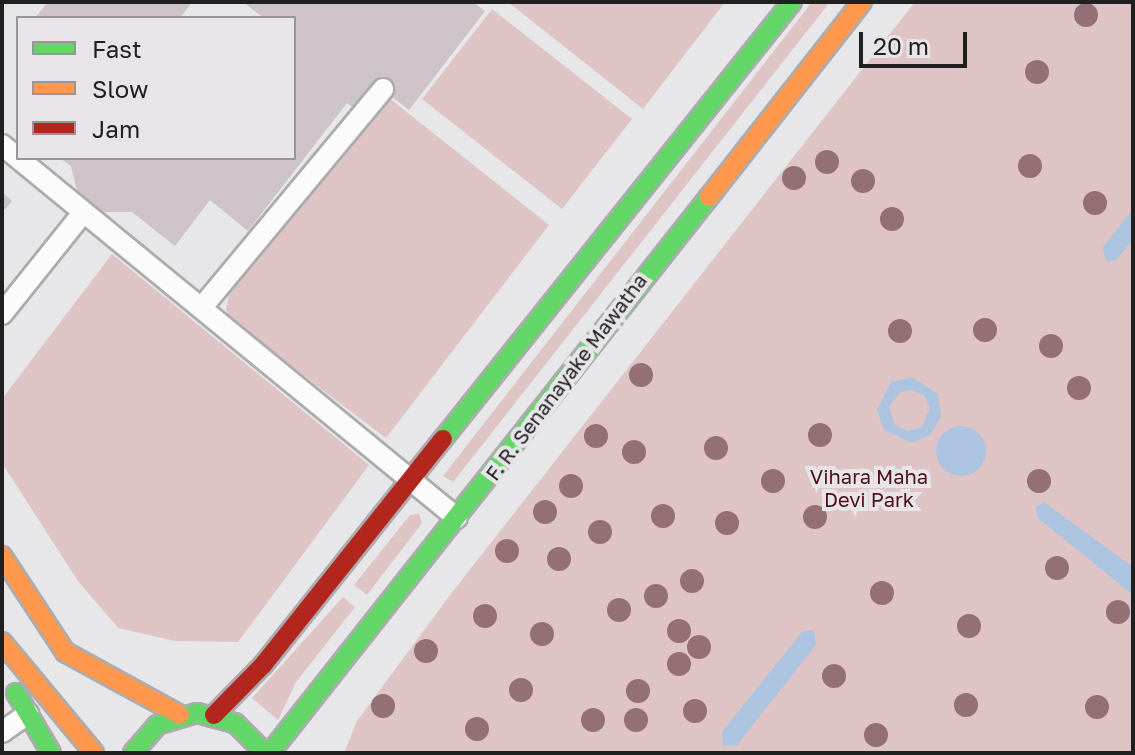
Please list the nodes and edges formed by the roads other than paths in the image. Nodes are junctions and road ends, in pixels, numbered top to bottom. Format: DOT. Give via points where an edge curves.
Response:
graph roads {
  1 [pos="792,2"];
  2 [pos="862,2"];
  3 [pos="383,89"];
  4 [pos="20,160"];
  5 [pos="83,213"];
  6 [pos="203,306"];
  7 [pos="2,314"];
  8 [pos="407,479"];
  9 [pos="457,518"];
  10 [pos="2,556"];
  11 [pos="2,642"];
  12 [pos="2,668"];
  13 [pos="28,714"];
  14 [pos="180,715"];
  15 [pos="214,715"];
  16 [pos="2,732"];
  17 [pos="51,753"];
  18 [pos="94,753"];
  19 [pos="133,753"];
  20 [pos="267,753"];
  1 -- 8 [label="main road"];
  2 -- 9 [label="main road, F. R. Senanayake Mawatha" via="720,175"];
  3 -- 6 [label="lane"];
  4 -- 5 [label="lane"];
  5 -- 6 [label="lane"];
  5 -- 7 [label="lane"];
  6 -- 8 [label="lane"];
  8 -- 9 [label="lane"];
  8 -- 15 [label="main road" via="263,665"];
  9 -- 20 [label="main road, F. R. Senanayake Mawatha"];
  10 -- 14 [label="main road" via="65,652"];
  11 -- 18 [label="main road"];
  12 -- 13 [label="main road"];
  13 -- 16 [label="lane"];
  13 -- 17 [label="main road"];
  14 -- 15 [label="main road"];
  14 -- 19 [label="main road" via="157,725"];
  15 -- 20 [label="main road" via="235,723"];
}
